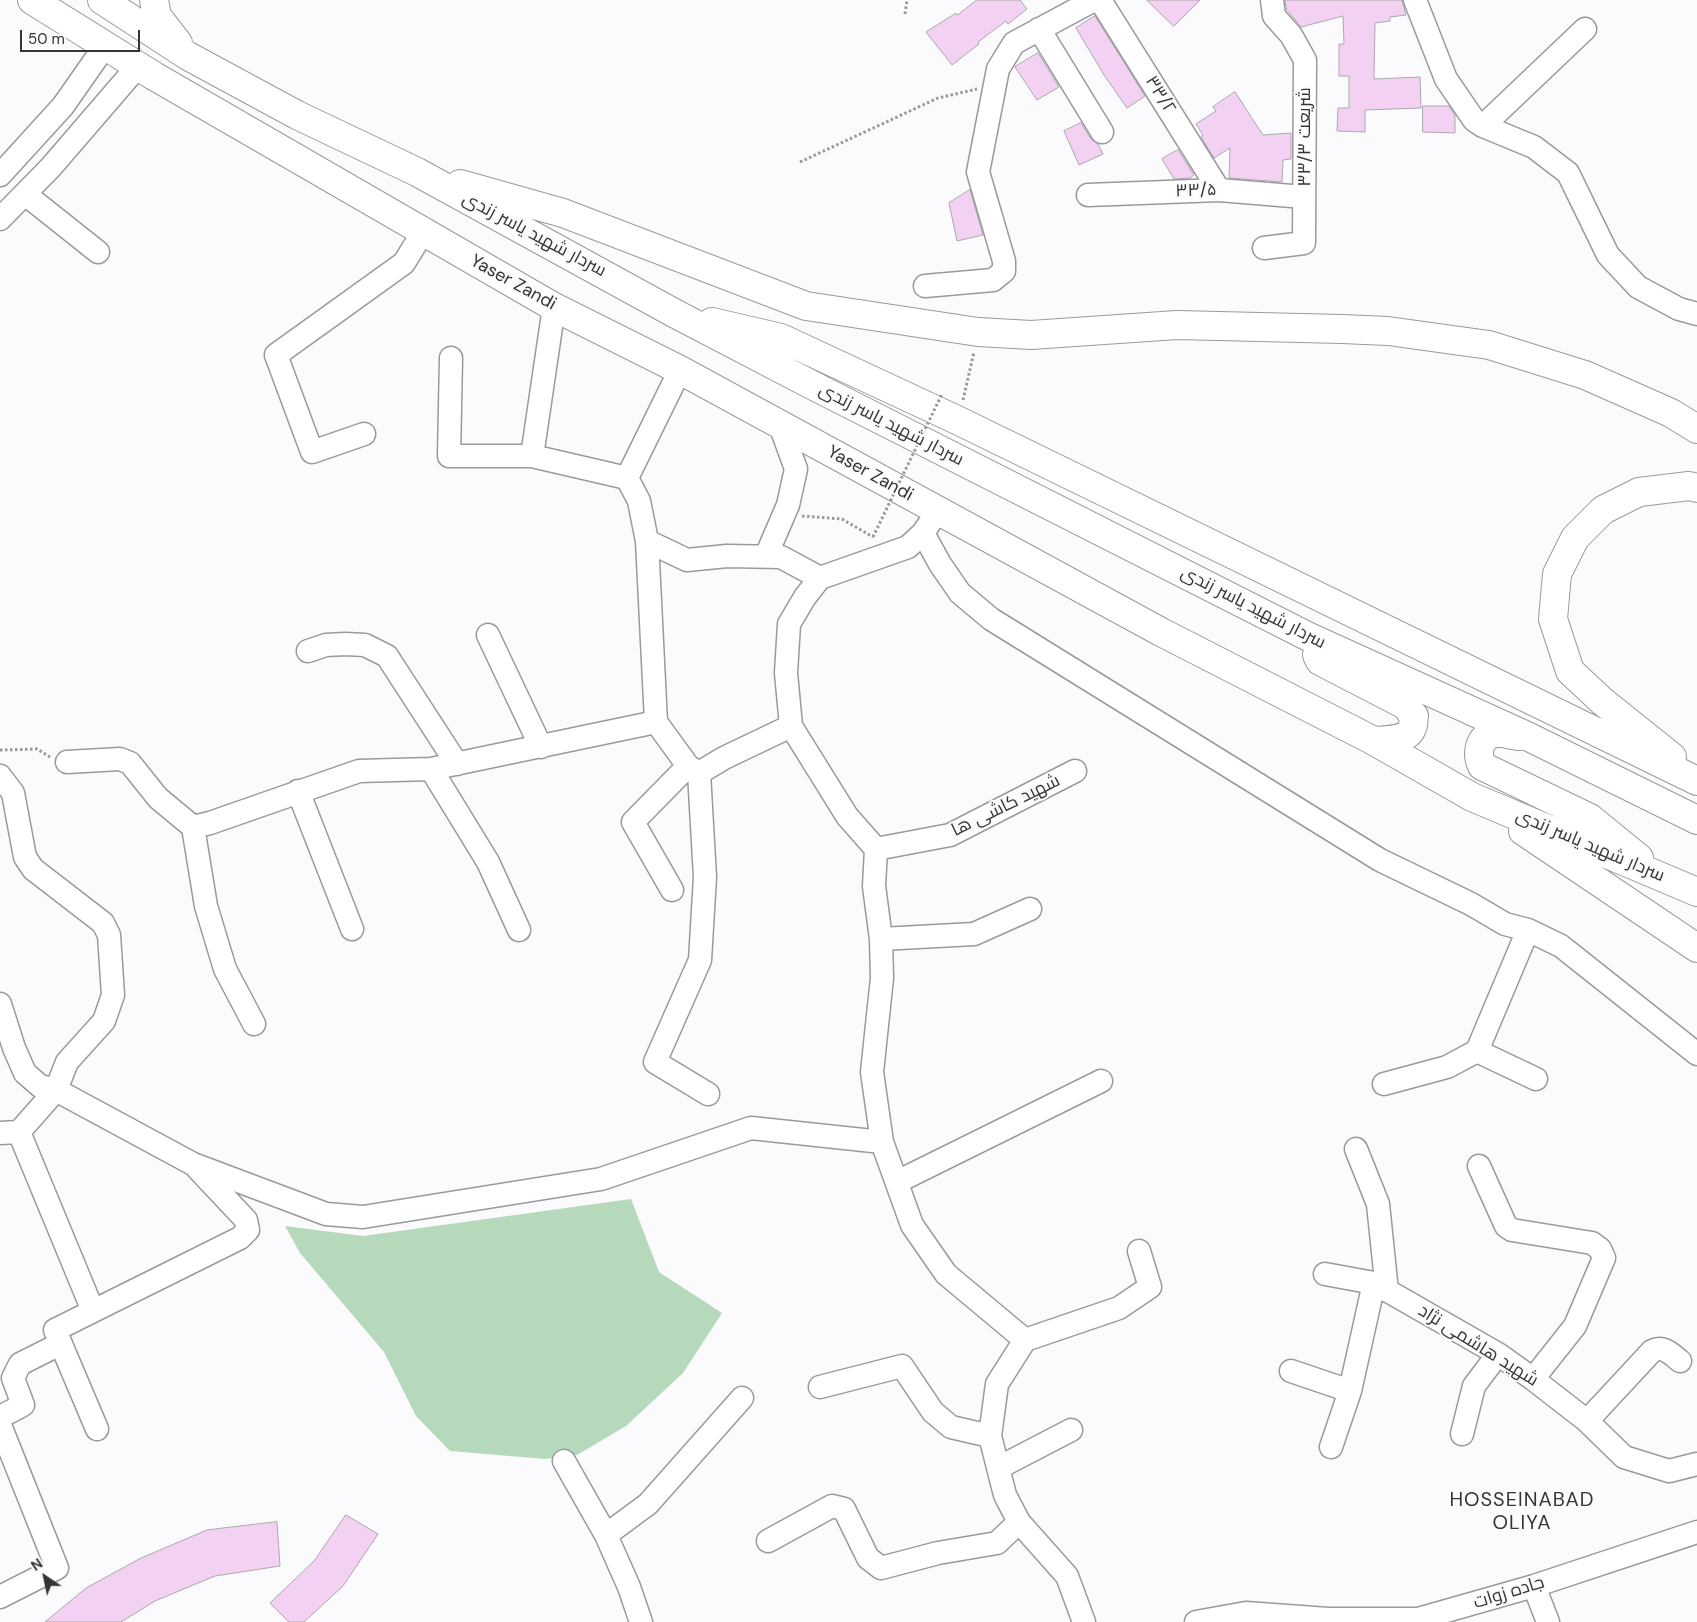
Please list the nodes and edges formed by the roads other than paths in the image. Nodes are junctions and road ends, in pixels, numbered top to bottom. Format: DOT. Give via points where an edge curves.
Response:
graph roads {
  1 [pos="32,0"];
  2 [pos="102,0"];
  3 [pos="154,0"];
  4 [pos="1094,0"];
  5 [pos="1100,0"];
  6 [pos="1272,0"];
  7 [pos="1415,0"];
  8 [pos="1039,29"];
  9 [pos="1585,29"];
  10 [pos="105,46"];
  11 [pos="188,56"];
  12 [pos="138,66"];
  13 [pos="1483,126"];
  14 [pos="1102,132"];
  15 [pos="418,172"];
  16 [pos="0,175"];
  17 [pos="1219,190"];
  18 [pos="24,194"];
  19 [pos="1088,195"];
  20 [pos="1304,197"];
  21 [pos="0,219"];
  22 [pos="423,232"];
  23 [pos="1264,248"];
  24 [pos="98,252"];
  25 [pos="925,286"];
  26 [pos="554,307"];
  27 [pos="674,312"];
  28 [pos="1697,314"];
  29 [pos="451,358"];
  30 [pos="680,370"];
  31 [pos="780,425"];
  32 [pos="1697,429"];
  33 [pos="364,434"];
  34 [pos="532,456"];
  35 [pos="627,478"];
  36 [pos="1697,488"];
  37 [pos="932,523"];
  38 [pos="647,541"];
  39 [pos="766,556"];
  40 [pos="820,578"];
  41 [pos="488,635"];
  42 [pos="1307,636"];
  43 [pos="308,651"];
  44 [pos="656,722"];
  45 [pos="791,726"];
  46 [pos="1529,738"];
  47 [pos="1374,741"];
  48 [pos="541,747"];
  49 [pos="67,762"];
  50 [pos="457,764"];
  51 [pos="432,769"];
  52 [pos="693,770"];
  53 [pos="1075,772"];
  54 [pos="0,776"];
  55 [pos="1697,777"];
  56 [pos="1697,781"];
  57 [pos="298,791"];
  58 [pos="1472,797"];
  59 [pos="1697,820"];
  60 [pos="193,827"];
  61 [pos="876,849"];
  62 [pos="1662,877"];
  63 [pos="672,890"];
  64 [pos="1697,892"];
  65 [pos="1030,909"];
  66 [pos="352,928"];
  67 [pos="519,930"];
  68 [pos="1528,930"];
  69 [pos="882,939"];
  70 [pos="1697,948"];
  71 [pos="0,1004"];
  72 [pos="254,1024"];
  73 [pos="1477,1051"];
  74 [pos="1697,1054"];
  75 [pos="1536,1079"];
  76 [pos="1100,1081"];
  77 [pos="1384,1084"];
  78 [pos="56,1090"];
  79 [pos="708,1094"];
  80 [pos="9,1132"];
  81 [pos="882,1142"];
  82 [pos="1356,1149"];
  83 [pos="193,1164"];
  84 [pos="1479,1166"];
  85 [pos="897,1182"];
  86 [pos="1139,1251"];
  87 [pos="1325,1274"];
  88 [pos="1381,1287"];
  89 [pos="93,1311"];
  90 [pos="1025,1340"];
  91 [pos="60,1344"];
  92 [pos="1498,1354"];
  93 [pos="1680,1361"];
  94 [pos="1291,1371"];
  95 [pos="1533,1379"];
  96 [pos="820,1387"];
  97 [pos="1350,1391"];
  98 [pos="742,1398"];
  99 [pos="0,1417"];
  100 [pos="1587,1422"];
  101 [pos="0,1425"];
  102 [pos="97,1429"];
  103 [pos="1071,1430"];
  104 [pos="1462,1434"];
  105 [pos="990,1436"];
  106 [pos="1331,1446"];
  107 [pos="564,1461"];
  108 [pos="1697,1464"];
  109 [pos="998,1468"];
  110 [pos="1019,1522"];
  111 [pos="1697,1532"];
  112 [pos="606,1536"];
  113 [pos="768,1541"];
  114 [pos="1534,1586"];
  115 [pos="0,1597"];
  116 [pos="1328,1621"];
  117 [pos="641,1622"];
  118 [pos="1084,1622"];
  119 [pos="1196,1622"];
  120 [pos="1548,1622"];
  1 -- 10 [label="highway, Yaser Zandi"];
  2 -- 11 [label="highway, سردار شهید یاسر زندی"];
  3 -- 11 [label="highway" via="157,16"];
  4 -- 8 [label="street"];
  5 -- 17 [label="street, ۳۳/۲"];
  6 -- 20 [label="street, شریعت ۳۳/۳" via="1274,16 1305,60"];
  7 -- 13 [label="street" via="1446,79 1474,120"];
  8 -- 14 [label="street"];
  8 -- 25 [label="street" via="1014,43 998,69 978,172 1004,261 1004,271 993,280"];
  9 -- 13 [label="street"];
  10 -- 12 [label="highway, Yaser Zandi"];
  10 -- 16 [label="street" via="63,106"];
  11 -- 15 [label="highway, سردار شهید یاسر زندی" via="297,115"];
  12 -- 18 [label="street"];
  12 -- 22 [label="highway, Yaser Zandi"];
  13 -- 28 [label="street" via="1534,147 1568,174 1608,255 1638,287 1679,309"];
  15 -- 27 [label="highway, سردار شهید یاسر زندی"];
  15 -- 32 [label="highway" via="563,213 806,306 978,332 1031,335 1177,325 1342,329 1489,345 1585,375 1671,413"];
  17 -- 19 [label="street, ۳۳/۵"];
  17 -- 20 [label="street, ۳۳/۵"];
  18 -- 21 [label="street"];
  18 -- 24 [label="street"];
  20 -- 23 [label="street, شریعت ۳۳/۳" via="1304,243"];
  22 -- 26 [label="highway, Yaser Zandi"];
  22 -- 33 [label="street" via="404,263 276,355 312,452"];
  26 -- 30 [label="highway, Yaser Zandi"];
  26 -- 34 [label="street"];
  27 -- 42 [label="highway, سردار شهید یاسر زندی"];
  27 -- 56 [label="highway" via="781,338 957,420"];
  29 -- 34 [label="street" via="450,456"];
  30 -- 31 [label="highway, Yaser Zandi"];
  30 -- 35 [label="street"];
  31 -- 37 [label="highway, Yaser Zandi"];
  31 -- 39 [label="street" via="796,469 788,506"];
  34 -- 35 [label="street"];
  35 -- 38 [label="street" via="639,501"];
  36 -- 55 [label="highway" via="1689,486 1639,492 1603,510 1575,538 1557,574 1553,619 1570,671 1602,701"];
  37 -- 40 [label="street" via="908,547"];
  37 -- 47 [label="highway, Yaser Zandi" via="1006,547 1161,632"];
  37 -- 68 [label="street" via="940,564 960,593 991,619 1380,860 1505,924"];
  38 -- 39 [label="street" via="687,560"];
  38 -- 44 [label="street"];
  39 -- 40 [label="street" via="781,557"];
  40 -- 45 [label="street" via="790,624 786,674"];
  41 -- 48 [label="street"];
  42 -- 46 [label="highway, سردار شهید یاسر زندی"];
  42 -- 47 [label="highway" via="1320,661 1405,706 1414,716 1413,727 1408,734"];
  43 -- 50 [label="street" via="326,645 365,645 386,656"];
  44 -- 48 [label="street"];
  44 -- 52 [label="street"];
  45 -- 52 [label="street"];
  45 -- 61 [label="street" via="847,816"];
  46 -- 59 [label="highway, سردار شهید یاسر زندی"];
  46 -- 62 [label="highway" via="1495,733 1486,738 1478,752 1482,766 1590,818"];
  47 -- 58 [label="highway, سردار شهید یاسر زندی"];
  48 -- 50 [label="street"];
  49 -- 60 [label="street" via="120,759 130,763 158,798"];
  50 -- 51 [label="street"];
  51 -- 57 [label="street" via="359,771"];
  51 -- 67 [label="street" via="488,862"];
  52 -- 63 [label="street" via="633,822"];
  52 -- 79 [label="street" via="705,878 700,960 655,1062"];
  53 -- 61 [label="street, شهید کاشی ها" via="950,834"];
  54 -- 78 [label="street" via="13,792 25,857 33,869 103,923 109,935 113,995 104,1021 67,1062"];
  57 -- 60 [label="street"];
  57 -- 66 [label="street"];
  58 -- 62 [label="highway, سردار شهید یاسر زندی"];
  58 -- 70 [label="highway"];
  60 -- 72 [label="street" via="206,906 225,969"];
  61 -- 69 [label="street" via="874,886"];
  62 -- 64 [label="highway, سردار شهید یاسر زندی"];
  65 -- 69 [label="street" via="974,934"];
  68 -- 73 [label="street"];
  68 -- 74 [label="street" via="1561,946"];
  69 -- 81 [label="street" via="882,978 872,1072"];
  71 -- 78 [label="street" via="25,1073 40,1086"];
  73 -- 75 [label="street"];
  73 -- 77 [label="street" via="1447,1067"];
  76 -- 85 [label="street"];
  78 -- 80 [label="street"];
  78 -- 83 [label="street"];
  80 -- 89 [label="street"];
  81 -- 83 [label="street" via="751,1128 601,1179 363,1217 326,1214"];
  81 -- 85 [label="street"];
  82 -- 88 [label="street" via="1378,1204"];
  83 -- 89 [label="street" via="246,1220 248,1230 240,1238"];
  84 -- 95 [label="street" via="1506,1226 1512,1230 1592,1243 1604,1258 1576,1326"];
  85 -- 90 [label="street" via="912,1225 946,1274"];
  86 -- 90 [label="street" via="1150,1287 1119,1308"];
  87 -- 88 [label="street, شهید هاشمی نژاد"];
  88 -- 92 [label="street, شهید هاشمی نژاد"];
  88 -- 97 [label="street"];
  89 -- 91 [label="street" via="55,1330"];
  90 -- 105 [label="street" via="997,1384"];
  91 -- 99 [label="street" via="20,1364 13,1378 24,1404"];
  91 -- 102 [label="street"];
  92 -- 95 [label="street, شهید هاشمی نژاد"];
  92 -- 104 [label="street" via="1474,1386"];
  93 -- 100 [label="street" via="1664,1349 1652,1351"];
  94 -- 97 [label="street"];
  95 -- 100 [label="street, شهید هاشمی نژاد"];
  96 -- 105 [label="street" via="902,1366 932,1412 951,1427"];
  97 -- 106 [label="street"];
  98 -- 112 [label="street" via="648,1504"];
  100 -- 108 [label="street, شهید هاشمی نژاد" via="1624,1456 1669,1471"];
  101 -- 115 [label="street" via="57,1568"];
  103 -- 109 [label="street"];
  105 -- 109 [label="street"];
  107 -- 112 [label="street"];
  109 -- 110 [label="street" via="1005,1495"];
  110 -- 113 [label="street" via="997,1543 938,1552 881,1568 868,1558 844,1509 832,1506"];
  110 -- 118 [label="street" via="1067,1576"];
  111 -- 114 [label="street, جاده زوات"];
  112 -- 117 [label="street"];
  114 -- 116 [label="street, جاده زوات" via="1418,1619"];
  114 -- 120 [label="street"];
  116 -- 119 [label="street, جاده زوات" via="1246,1612"];
}
